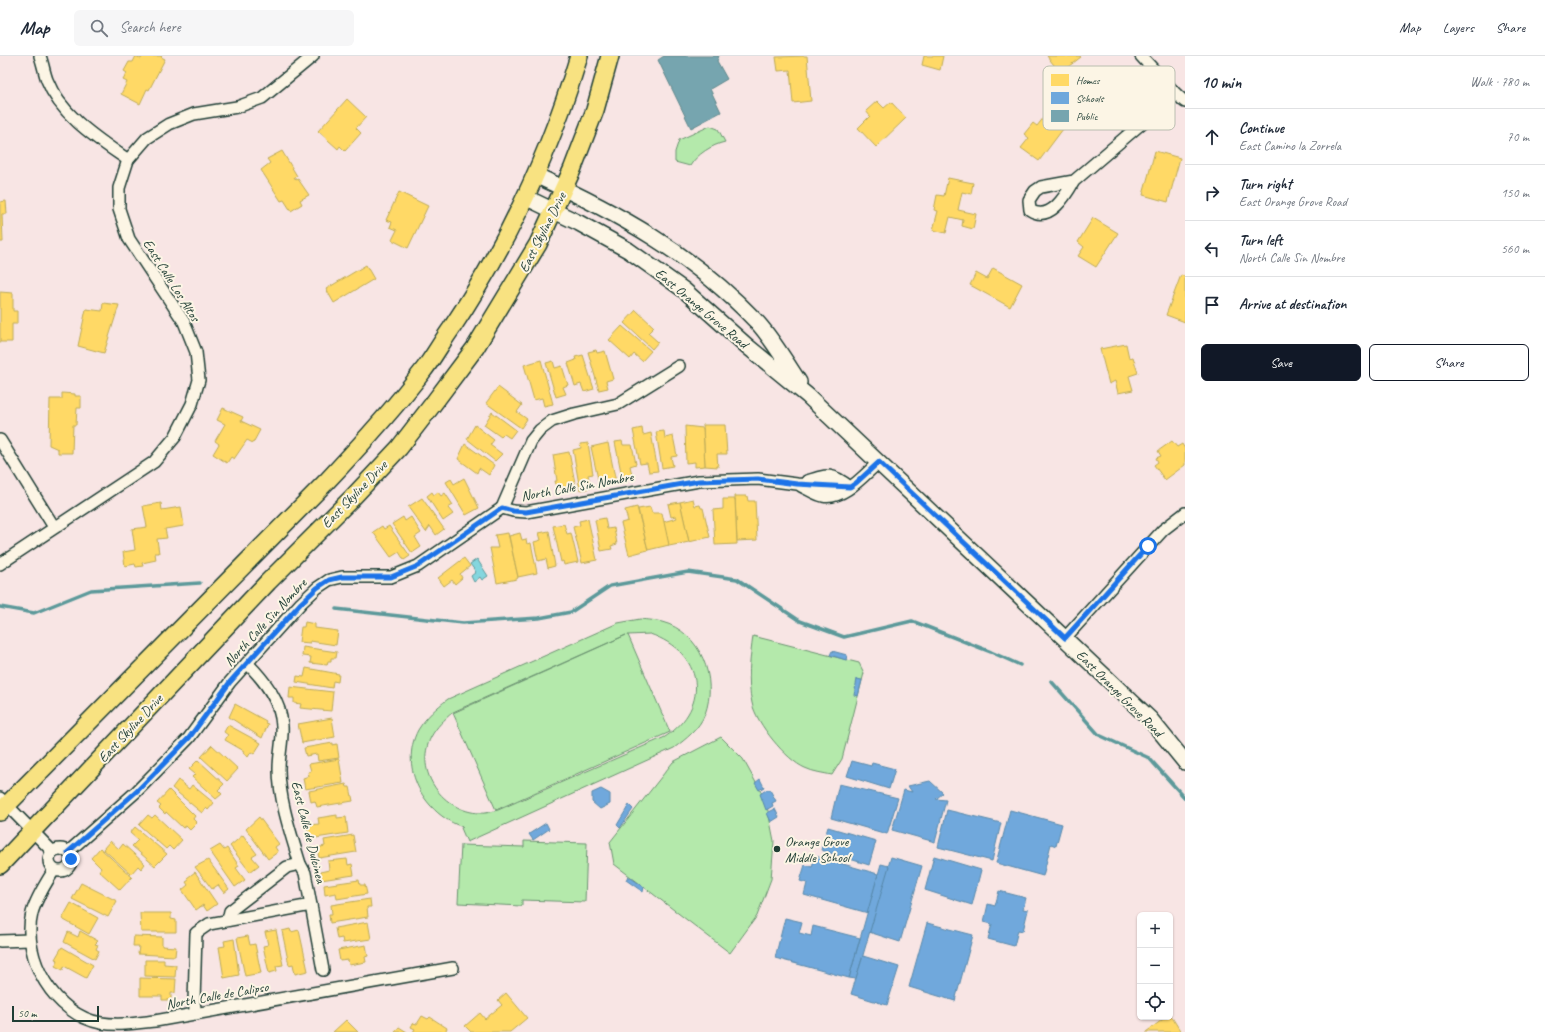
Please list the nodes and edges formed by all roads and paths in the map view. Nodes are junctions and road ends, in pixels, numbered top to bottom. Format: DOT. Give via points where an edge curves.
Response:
graph roads {
  1 [pos="40,56"];
  2 [pos="313,56"];
  3 [pos="578,56"];
  4 [pos="610,56"];
  5 [pos="1141,56"];
  6 [pos="1150,66"];
  7 [pos="1176,94"];
  8 [pos="1185,102"];
  9 [pos="1134,130"];
  10 [pos="128,160"];
  11 [pos="535,175"];
  12 [pos="1074,181"];
  13 [pos="564,188"];
  14 [pos="525,197"];
  15 [pos="554,210"];
  16 [pos="679,366"];
  17 [pos="808,396"];
  18 [pos="0,440"];
  19 [pos="879,462"];
  20 [pos="797,484"];
  21 [pos="850,487"];
  22 [pos="502,508"];
  23 [pos="1185,513"];
  24 [pos="54,527"];
  25 [pos="0,564"];
  26 [pos="1065,638"];
  27 [pos="248,663"];
  28 [pos="1185,762"];
  29 [pos="2,805"];
  30 [pos="32,831"];
  31 [pos="52,851"];
  32 [pos="68,852"];
  33 [pos="300,864"];
  34 [pos="0,865"];
  35 [pos="54,870"];
  36 [pos="312,905"];
  37 [pos="228,920"];
  38 [pos="30,940"];
  39 [pos="0,941"];
  40 [pos="453,968"];
  41 [pos="323,970"];
  42 [pos="196,1014"];
  1 -- 10 [label="street" via="48,81 61,104 91,134"];
  2 -- 10 [label="street, East Calle Los Altos" via="262,98 237,107 194,114 169,124 147,138"];
  3 -- 11 [label="main road, East Skyline Drive" via="566,99"];
  4 -- 13 [label="main road, East Skyline Drive" via="595,110"];
  5 -- 6 [label="street"];
  7 -- 8 [label="street"];
  9 -- 12 [label="street"];
  10 -- 24 [label="street, East Calle Los Altos" via="120,188 119,209 129,239 184,322 196,352 199,380 192,404 175,437 154,462"];
  11 -- 13 [label="main road, East Orange Grove Road"];
  11 -- 14 [label="main road, East Skyline Drive"];
  13 -- 15 [label="main road, East Skyline Drive"];
  13 -- 17 [label="main road, East Orange Grove Road" via="645,230 703,272 756,321"];
  14 -- 15 [label="main road, East Orange Grove Road"];
  14 -- 29 [label="main road, East Skyline Drive" via="495,258 461,314 423,371 366,440 236,575"];
  15 -- 17 [label="main road, East Orange Grove Road" via="628,250 662,273"];
  15 -- 30 [label="main road, East Skyline Drive" via="534,251 475,348 399,448"];
  16 -- 22 [label="street" via="618,404 552,421 540,430 531,441"];
  17 -- 19 [label="main road, East Orange Grove Road"];
  18 -- 24 [label="street"];
  19 -- 21 [label="street, North Calle Sin Nombre"];
  19 -- 26 [label="main road, East Orange Grove Road"];
  20 -- 21 [label="street, North Calle Sin Nombre" via="836,476"];
  20 -- 21 [label="street, North Calle Sin Nombre" via="828,497 844,492"];
  20 -- 22 [label="street, North Calle Sin Nombre" via="758,479 699,481 526,512"];
  22 -- 27 [label="street, North Calle Sin Nombre" via="418,566 391,577 342,577 329,580 301,603"];
  23 -- 26 [label="street" via="1163,530"];
  24 -- 25 [label="street, East Calle Los Altos"];
  26 -- 28 [label="main road, East Orange Grove Road" via="1150,719"];
  27 -- 32 [label="street, North Calle Sin Nombre" via="230,682 189,738 137,791"];
  27 -- 33 [label="street, East Calle de Dulcinea" via="272,693 279,708 282,725 279,768 282,795"];
  29 -- 30 [label="street"];
  30 -- 31 [label="street"];
  30 -- 34 [label="main road, East Skyline Drive"];
  31 -- 32 [label="street" via="59,848"];
  31 -- 35 [label="street" via="48,861"];
  32 -- 35 [label="street" via="71,859 69,866 60,871"];
  33 -- 36 [label="street, East Calle de Dulcinea" via="305,873"];
  33 -- 37 [label="street" via="287,867 230,911"];
  35 -- 38 [label="street" via="38,897 32,914"];
  36 -- 37 [label="street"];
  36 -- 41 [label="street, East Calle de Dulcinea"];
  37 -- 42 [label="street" via="209,924 196,933"];
  38 -- 39 [label="street"];
  38 -- 42 [label="street, North Calle de Calipso" via="33,957 43,978 64,1004 83,1018 122,1025"];
  40 -- 42 [label="street, North Calle de Calipso"];
}
